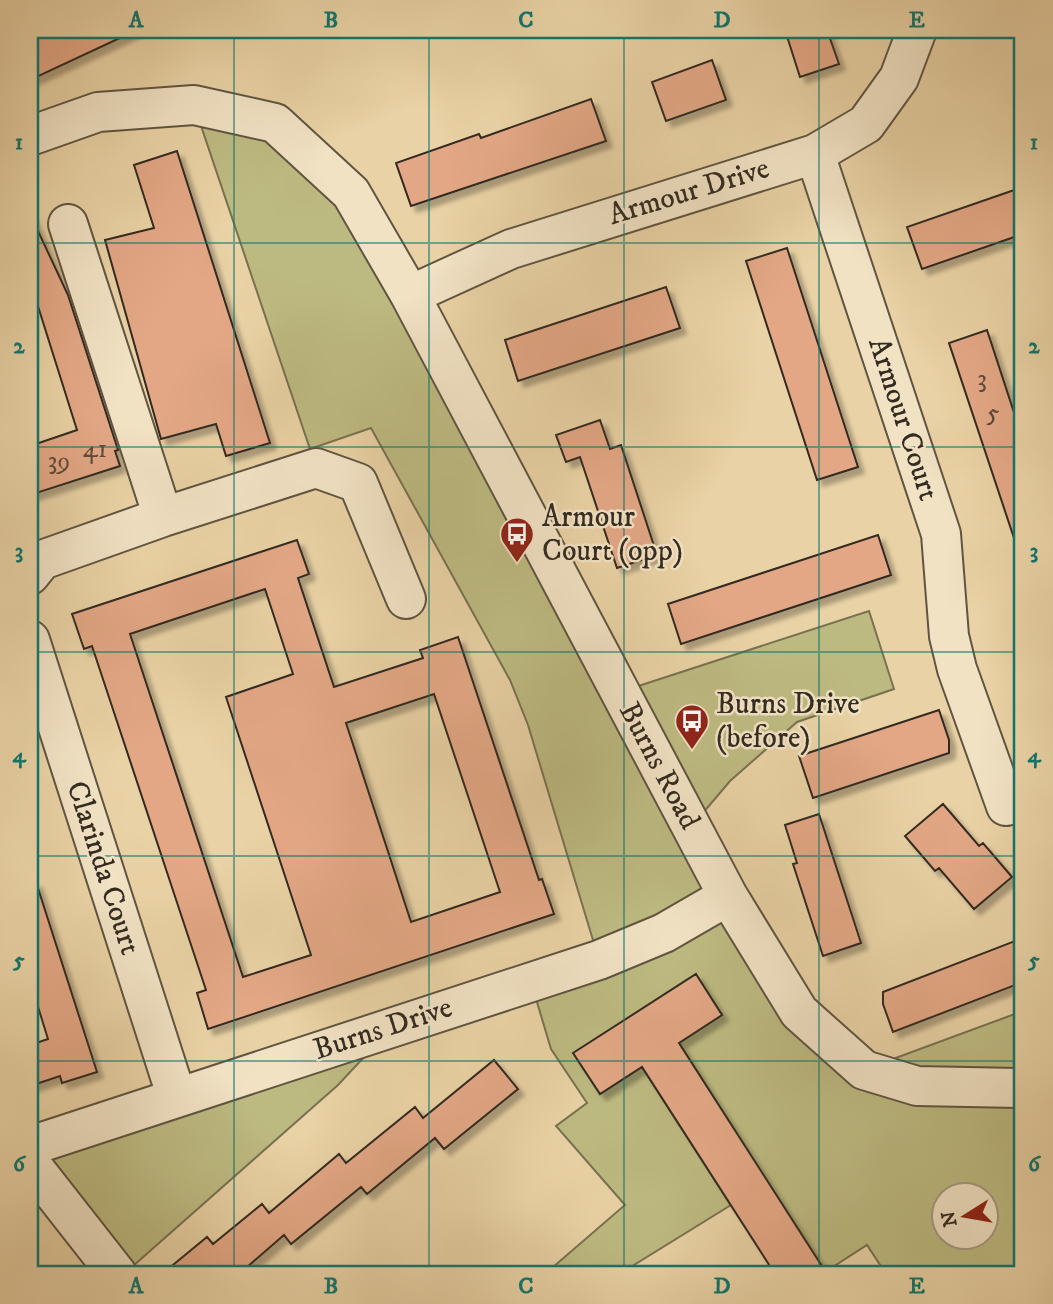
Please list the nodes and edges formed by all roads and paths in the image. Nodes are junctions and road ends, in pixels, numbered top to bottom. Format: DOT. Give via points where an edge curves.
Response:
graph roads {
  1 [pos="917,30"];
  2 [pos="30,136"];
  3 [pos="815,154"];
  4 [pos="68,224"];
  5 [pos="410,295"];
  6 [pos="163,517"];
  7 [pos="30,575"];
  8 [pos="406,599"];
  9 [pos="30,640"];
  10 [pos="1023,800"];
  11 [pos="728,896"];
  12 [pos="1023,1088"];
  13 [pos="176,1096"];
  14 [pos="30,1146"];
  15 [pos="30,1163"];
  16 [pos="117,1274"];
  1 -- 3 [label="street, Armour Drive" via="899,78 866,124"];
  2 -- 5 [label="street, Burns Road" via="98,112 194,105 275,123 351,193"];
  3 -- 5 [label="street, Armour Drive" via="510,249"];
  3 -- 10 [label="street, Armour Court" via="941,534 949,636 964,690 1006,806"];
  4 -- 6 [label="street"];
  5 -- 11 [label="street, Burns Road"];
  6 -- 7 [label="street" via="42,560"];
  6 -- 8 [label="street" via="316,468 358,483"];
  9 -- 13 [label="street, Clarinda Court"];
  11 -- 12 [label="street, Burns Road" via="799,1012 864,1070 917,1086"];
  11 -- 13 [label="street, Burns Drive" via="664,933 599,960"];
  13 -- 14 [label="street, Burns Drive"];
  15 -- 16 [label="street"];
}
